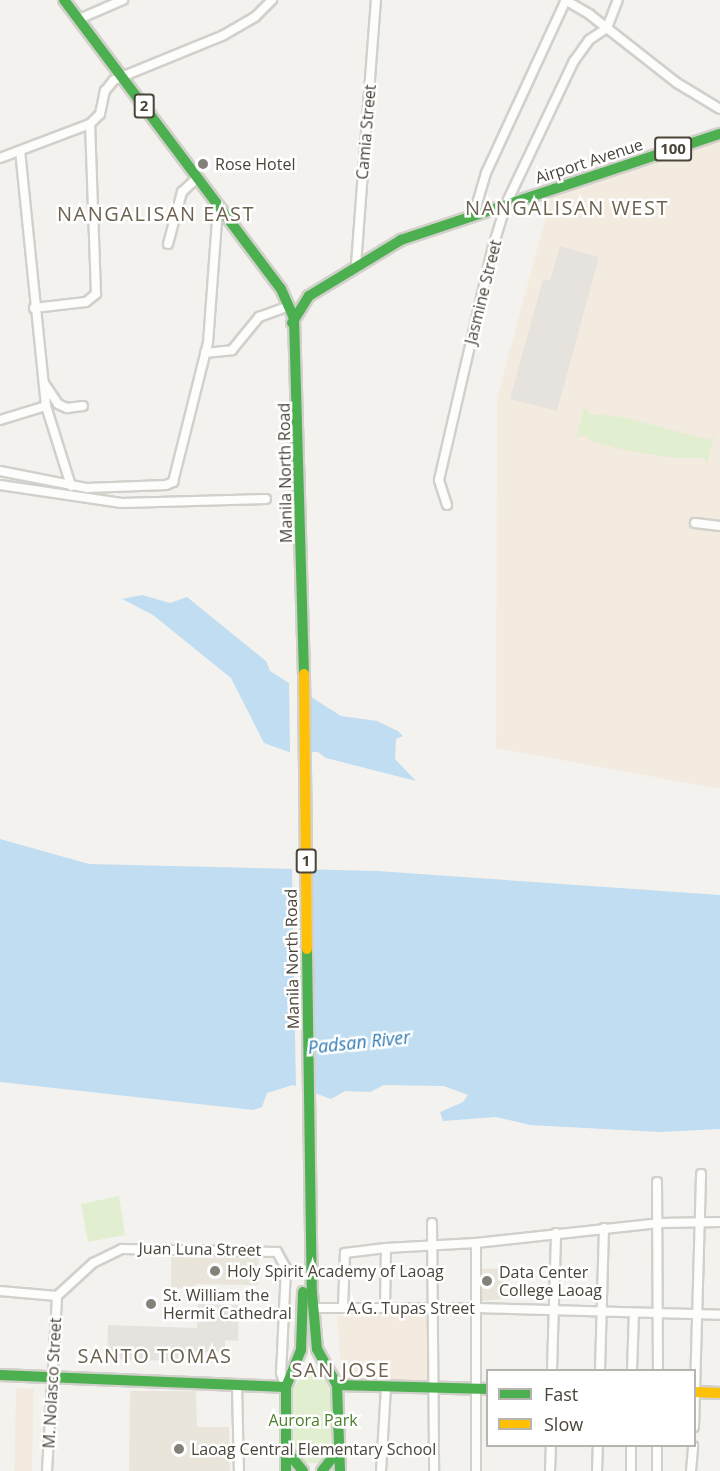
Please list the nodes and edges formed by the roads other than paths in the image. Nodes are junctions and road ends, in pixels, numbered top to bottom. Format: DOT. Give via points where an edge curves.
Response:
graph roads {
  1 [pos="64,0"];
  2 [pos="123,0"];
  3 [pos="272,0"];
  4 [pos="376,0"];
  5 [pos="566,0"];
  6 [pos="618,0"];
  7 [pos="78,20"];
  8 [pos="607,28"];
  9 [pos="122,77"];
  10 [pos="720,109"];
  11 [pos="90,124"];
  12 [pos="720,134"];
  13 [pos="20,151"];
  14 [pos="0,158"];
  15 [pos="197,178"];
  16 [pos="218,204"];
  17 [pos="506,204"];
  18 [pos="474,214"];
  19 [pos="168,244"];
  20 [pos="356,265"];
  21 [pos="338,278"];
  22 [pos="282,296"];
  23 [pos="309,299"];
  24 [pos="34,308"];
  25 [pos="293,327"];
  26 [pos="205,352"];
  27 [pos="44,382"];
  28 [pos="46,406"];
  29 [pos="83,406"];
  30 [pos="0,420"];
  31 [pos="0,471"];
  32 [pos="0,484"];
  33 [pos="71,486"];
  34 [pos="266,499"];
  35 [pos="447,505"];
  36 [pos="695,523"];
  37 [pos="720,526"];
  38 [pos="701,1174"];
  39 [pos="657,1182"];
  40 [pos="702,1222"];
  41 [pos="720,1222"];
  42 [pos="432,1223"];
  43 [pos="659,1224"];
  44 [pos="604,1228"];
  45 [pos="556,1233"];
  46 [pos="476,1243"];
  47 [pos="307,1246"];
  48 [pos="433,1246"];
  49 [pos="386,1248"];
  50 [pos="0,1291"];
  51 [pos="57,1296"];
  52 [pos="385,1307"];
  53 [pos="301,1308"];
  54 [pos="318,1308"];
  55 [pos="343,1308"];
  56 [pos="435,1308"];
  57 [pos="477,1308"];
  58 [pos="286,1309"];
  59 [pos="554,1309"];
  60 [pos="602,1311"];
  61 [pos="634,1313"];
  62 [pos="659,1313"];
  63 [pos="700,1315"];
  64 [pos="720,1315"];
  65 [pos="552,1369"];
  66 [pos="600,1369"];
  67 [pos="632,1369"];
  68 [pos="658,1369"];
  69 [pos="0,1375"];
  70 [pos="50,1378"];
  71 [pos="337,1384"];
  72 [pos="237,1385"];
  73 [pos="386,1386"];
  74 [pos="286,1387"];
  75 [pos="435,1388"];
  76 [pos="482,1389"];
  77 [pos="696,1392"];
  78 [pos="720,1393"];
  79 [pos="551,1447"];
  80 [pos="598,1447"];
  81 [pos="631,1447"];
  82 [pos="657,1447"];
  83 [pos="693,1447"];
  84 [pos="339,1449"];
  85 [pos="286,1450"];
  86 [pos="47,1471"];
  87 [pos="240,1471"];
  88 [pos="286,1471"];
  89 [pos="303,1471"];
  90 [pos="322,1471"];
  91 [pos="340,1471"];
  92 [pos="381,1471"];
  93 [pos="434,1471"];
  94 [pos="476,1471"];
  95 [pos="550,1471"];
  96 [pos="597,1471"];
  97 [pos="631,1471"];
  98 [pos="657,1471"];
  99 [pos="691,1471"];
  1 -- 7 [label="main road, Manila North Road / 2"];
  2 -- 7 [label="street"];
  3 -- 9 [label="street" via="255,17 215,39"];
  4 -- 20 [label="street, Camia Street"];
  5 -- 8 [label="street"];
  5 -- 18 [label="street" via="486,173"];
  6 -- 8 [label="street, Jasmine Street"];
  7 -- 9 [label="main road, Manila North Road / 2"];
  8 -- 10 [label="street" via="677,83"];
  8 -- 17 [label="street, Jasmine Street" via="589,40 574,61"];
  9 -- 11 [label="street" via="105,91 100,114"];
  9 -- 15 [label="main road, Manila North Road / 2"];
  11 -- 13 [label="street"];
  11 -- 24 [label="street" via="96,294 86,302"];
  12 -- 17 [label="main road, Airport Avenue / 100"];
  13 -- 14 [label="street"];
  13 -- 24 [label="street"];
  15 -- 16 [label="main road, Manila North Road / 2"];
  15 -- 19 [label="street" via="182,192"];
  16 -- 22 [label="main road, Manila North Road / 2"];
  16 -- 26 [label="street"];
  17 -- 18 [label="main road, Airport Avenue / 100"];
  17 -- 35 [label="street, Jasmine Street" via="439,480"];
  18 -- 20 [label="main road, Airport Avenue / 100" via="401,240"];
  20 -- 21 [label="main road, Airport Avenue / 100"];
  21 -- 23 [label="main road, Airport Avenue / 100"];
  21 -- 23 [label="main road, Airport Avenue / 100"];
  22 -- 23 [label="main road"];
  22 -- 25 [label="main road, Manila North Road / 2"];
  22 -- 26 [label="street" via="232,350"];
  23 -- 25 [label="main road, Airport Avenue / 100"];
  23 -- 25 [label="main road, Airport Avenue / 100"];
  24 -- 27 [label="street"];
  25 -- 47 [label="main road, Manila North Road / 1"];
  26 -- 33 [label="street" via="172,482"];
  27 -- 28 [label="street"];
  27 -- 29 [label="street" via="58,404 67,408"];
  28 -- 30 [label="street"];
  28 -- 33 [label="street"];
  31 -- 33 [label="street"];
  32 -- 34 [label="street" via="122,503"];
  36 -- 37 [label="street"];
  38 -- 40 [label="street"];
  39 -- 43 [label="street"];
  40 -- 41 [label="street"];
  40 -- 43 [label="street"];
  40 -- 63 [label="street"];
  42 -- 48 [label="street"];
  43 -- 44 [label="street"];
  43 -- 62 [label="street"];
  44 -- 45 [label="street"];
  44 -- 60 [label="street"];
  45 -- 46 [label="street"];
  45 -- 59 [label="street"];
  46 -- 48 [label="street"];
  46 -- 57 [label="street"];
  47 -- 71 [label="main road, Manila North Road / 1" via="315,1340 325,1367"];
  47 -- 74 [label="main road, Manila North Road / 1" via="302,1344"];
  48 -- 49 [label="street"];
  48 -- 56 [label="street"];
  49 -- 52 [label="street"];
  49 -- 55 [label="street" via="345,1253"];
  50 -- 51 [label="street"];
  51 -- 58 [label="street, Juan Luna Street" via="93,1263 122,1249 268,1251 279,1254 285,1264"];
  51 -- 70 [label="street, M. Nolasco Street"];
  52 -- 55 [label="street, A.G. Tupas Street"];
  52 -- 56 [label="street, A.G. Tupas Street"];
  53 -- 58 [label="street"];
  54 -- 55 [label="street, A.G. Tupas Street"];
  56 -- 57 [label="street, A.G. Tupas Street"];
  56 -- 75 [label="street"];
  57 -- 59 [label="street, A.G. Tupas Street"];
  57 -- 76 [label="street"];
  58 -- 74 [label="street, Juan Luna Street" via="281,1373"];
  59 -- 60 [label="street, A.G. Tupas Street"];
  59 -- 65 [label="street"];
  60 -- 61 [label="street, A.G. Tupas Street"];
  60 -- 66 [label="street"];
  61 -- 62 [label="street, A.G. Tupas Street"];
  61 -- 67 [label="street"];
  62 -- 63 [label="street, A.G. Tupas Street"];
  62 -- 68 [label="street"];
  63 -- 64 [label="street, A.G. Tupas Street"];
  63 -- 77 [label="street"];
  69 -- 70 [label="main road"];
  70 -- 72 [label="main road"];
  70 -- 86 [label="street, M. Nolasco Street"];
  71 -- 73 [label="main road"];
  71 -- 84 [label="main road, Manila North Road / 1"];
  72 -- 74 [label="main road"];
  72 -- 87 [label="street"];
  73 -- 75 [label="main road"];
  73 -- 92 [label="street"];
  74 -- 85 [label="main road, Manila North Road / 1"];
  75 -- 76 [label="main road"];
  75 -- 93 [label="street"];
  76 -- 94 [label="street"];
  77 -- 78 [label="main road"];
  79 -- 95 [label="street"];
  80 -- 96 [label="street"];
  81 -- 97 [label="street"];
  82 -- 98 [label="street"];
  83 -- 99 [label="street"];
  84 -- 90 [label="main road"];
  84 -- 91 [label="main road, Manila North Road / 1"];
  85 -- 88 [label="main road, Manila North Road / 1"];
  85 -- 89 [label="main road"];
}
